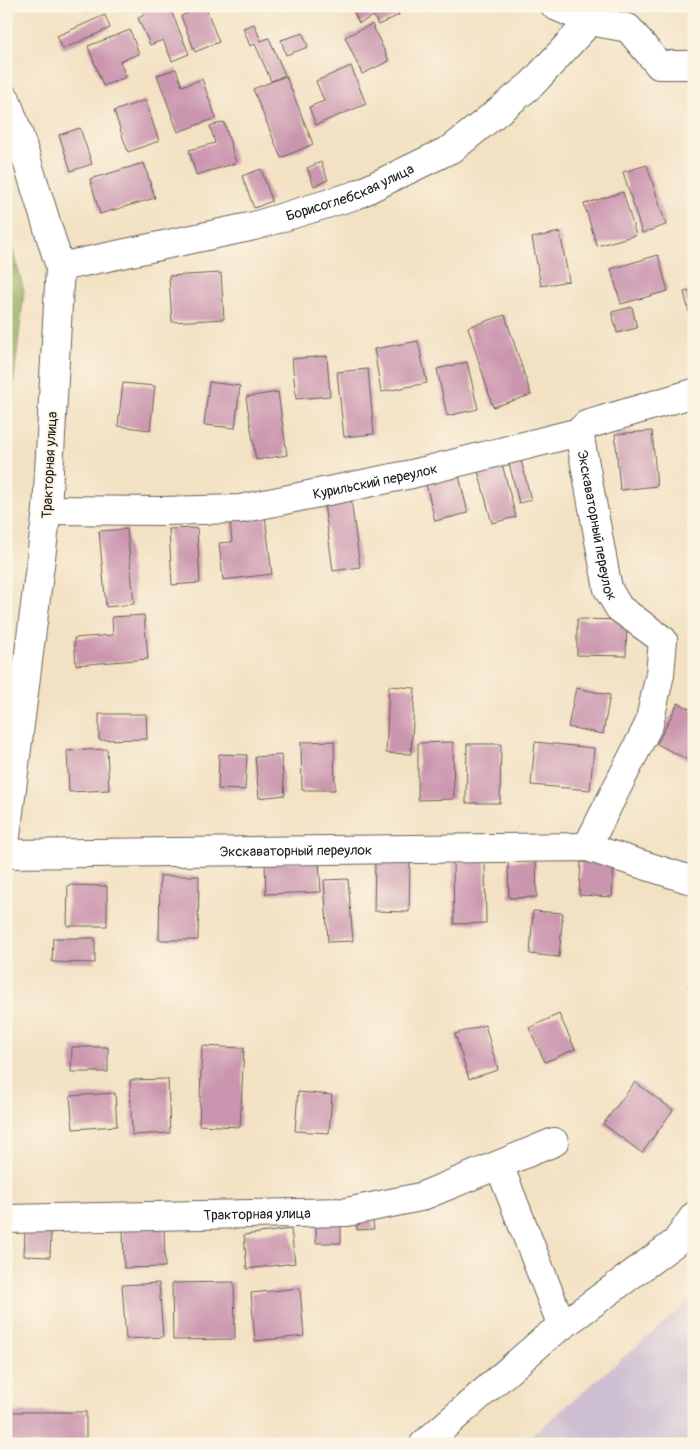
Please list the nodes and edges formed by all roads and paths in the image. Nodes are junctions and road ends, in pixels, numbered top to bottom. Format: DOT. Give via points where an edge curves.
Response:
graph roads {
  1 [pos="555,6"];
  2 [pos="590,21"];
  3 [pos="694,65"];
  4 [pos="6,99"];
  5 [pos="60,267"];
  6 [pos="694,393"];
  7 [pos="578,432"];
  8 [pos="48,510"];
  9 [pos="6,836"];
  10 [pos="587,847"];
  11 [pos="6,854"];
  12 [pos="694,881"];
  13 [pos="554,1142"];
  14 [pos="499,1165"];
  15 [pos="694,1216"];
  16 [pos="6,1219"];
  17 [pos="562,1326"];
  18 [pos="424,1444"];
  1 -- 2 [label="street"];
  2 -- 3 [label="street" via="628,28 660,65"];
  2 -- 5 [label="street, Борисоглебская улица" via="532,84 453,148 356,195 254,226"];
  4 -- 5 [label="street, Тракторная улица"];
  5 -- 8 [label="street, Тракторная улица"];
  6 -- 7 [label="street, Курильский переулок" via="586,425"];
  7 -- 8 [label="street, Курильский переулок" via="412,474 240,509"];
  7 -- 10 [label="street, Экскаваторный переулок" via="608,589 619,608 663,640 660,674 648,724"];
  8 -- 9 [label="street, Тракторная улица"];
  10 -- 11 [label="street, Экскаваторный переулок"];
  10 -- 12 [label="street, Экскаваторный переулок"];
  13 -- 14 [label="street, Тракторная улица"];
  14 -- 16 [label="street, Тракторная улица" via="420,1197 347,1212"];
  14 -- 17 [label="street"];
  15 -- 17 [label="street" via="676,1242"];
  17 -- 18 [label="street"];
}
